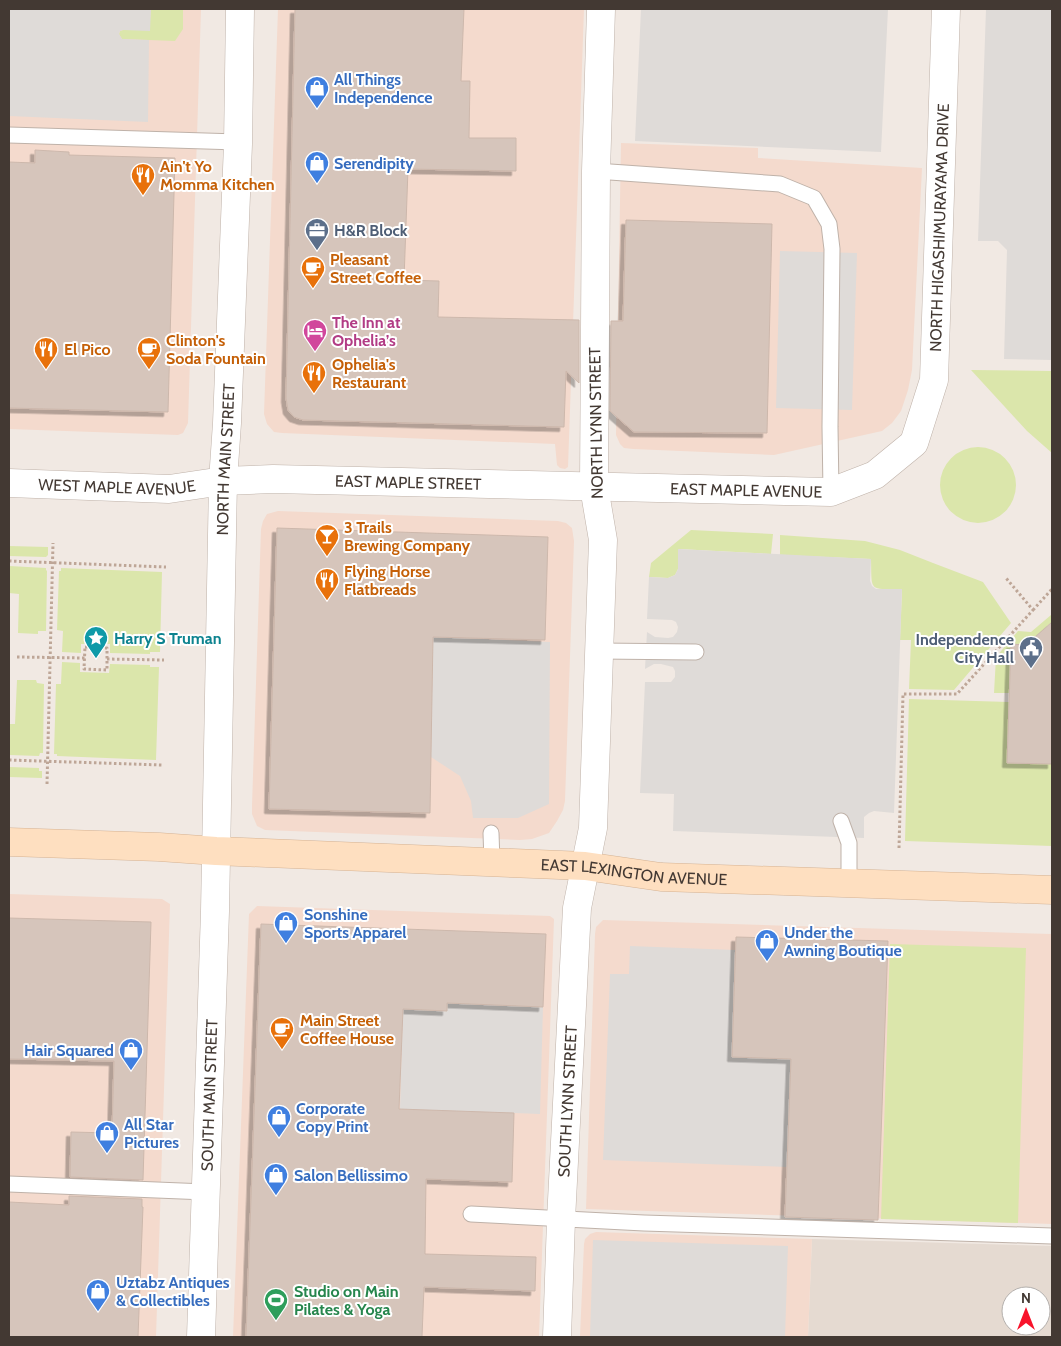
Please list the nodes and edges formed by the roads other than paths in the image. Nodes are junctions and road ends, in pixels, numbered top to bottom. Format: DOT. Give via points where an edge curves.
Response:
graph roads {
  1 [pos="240,9"];
  2 [pos="601,9"];
  3 [pos="946,9"];
  4 [pos="9,135"];
  5 [pos="238,142"];
  6 [pos="596,171"];
  7 [pos="914,443"];
  8 [pos="223,481"];
  9 [pos="9,483"];
  10 [pos="594,487"];
  11 [pos="831,492"];
  12 [pos="599,651"];
  13 [pos="696,652"];
  14 [pos="841,821"];
  15 [pos="491,833"];
  16 [pos="9,842"];
  17 [pos="216,851"];
  18 [pos="492,862"];
  19 [pos="584,866"];
  20 [pos="849,883"];
  21 [pos="1052,890"];
  22 [pos="9,1184"];
  23 [pos="206,1192"];
  24 [pos="471,1214"];
  25 [pos="561,1220"];
  26 [pos="1052,1236"];
  27 [pos="201,1337"];
  28 [pos="557,1337"];
  1 -- 5 [label="street, NORTH MAIN STREET"];
  2 -- 6 [label="street, NORTH LYNN STREET"];
  3 -- 7 [label="street, NORTH HIGASHIMURAYAMA DRIVE" via="934,380"];
  4 -- 5 [label="lane"];
  5 -- 8 [label="street, NORTH MAIN STREET"];
  6 -- 10 [label="street, NORTH LYNN STREET"];
  6 -- 11 [label="lane" via="780,184 814,198 829,224 832,249"];
  7 -- 11 [label="street, EAST MAPLE AVENUE" via="875,475"];
  8 -- 9 [label="street, WEST MAPLE AVENUE" via="170,489"];
  8 -- 10 [label="street, EAST MAPLE STREET" via="273,479"];
  8 -- 17 [label="street, NORTH MAIN STREET"];
  10 -- 11 [label="street, EAST MAPLE AVENUE"];
  10 -- 12 [label="street, NORTH LYNN STREET" via="602,540"];
  12 -- 13 [label="lane"];
  12 -- 19 [label="street, NORTH LYNN STREET" via="593,828"];
  14 -- 20 [label="lane" via="849,843"];
  15 -- 18 [label="lane"];
  16 -- 17 [label="street, EAST LEXINGTON AVENUE"];
  17 -- 18 [label="street, EAST LEXINGTON AVENUE"];
  17 -- 23 [label="street, SOUTH MAIN STREET"];
  18 -- 19 [label="street, EAST LEXINGTON AVENUE"];
  19 -- 20 [label="street, EAST LEXINGTON AVENUE" via="661,877"];
  19 -- 25 [label="street, SOUTH LYNN STREET" via="577,908"];
  20 -- 21 [label="street, EAST LEXINGTON AVENUE"];
  22 -- 23 [label="lane"];
  23 -- 27 [label="street, SOUTH MAIN STREET"];
  24 -- 25 [label="lane"];
  25 -- 26 [label="lane"];
  25 -- 28 [label="street, SOUTH LYNN STREET"];
}
